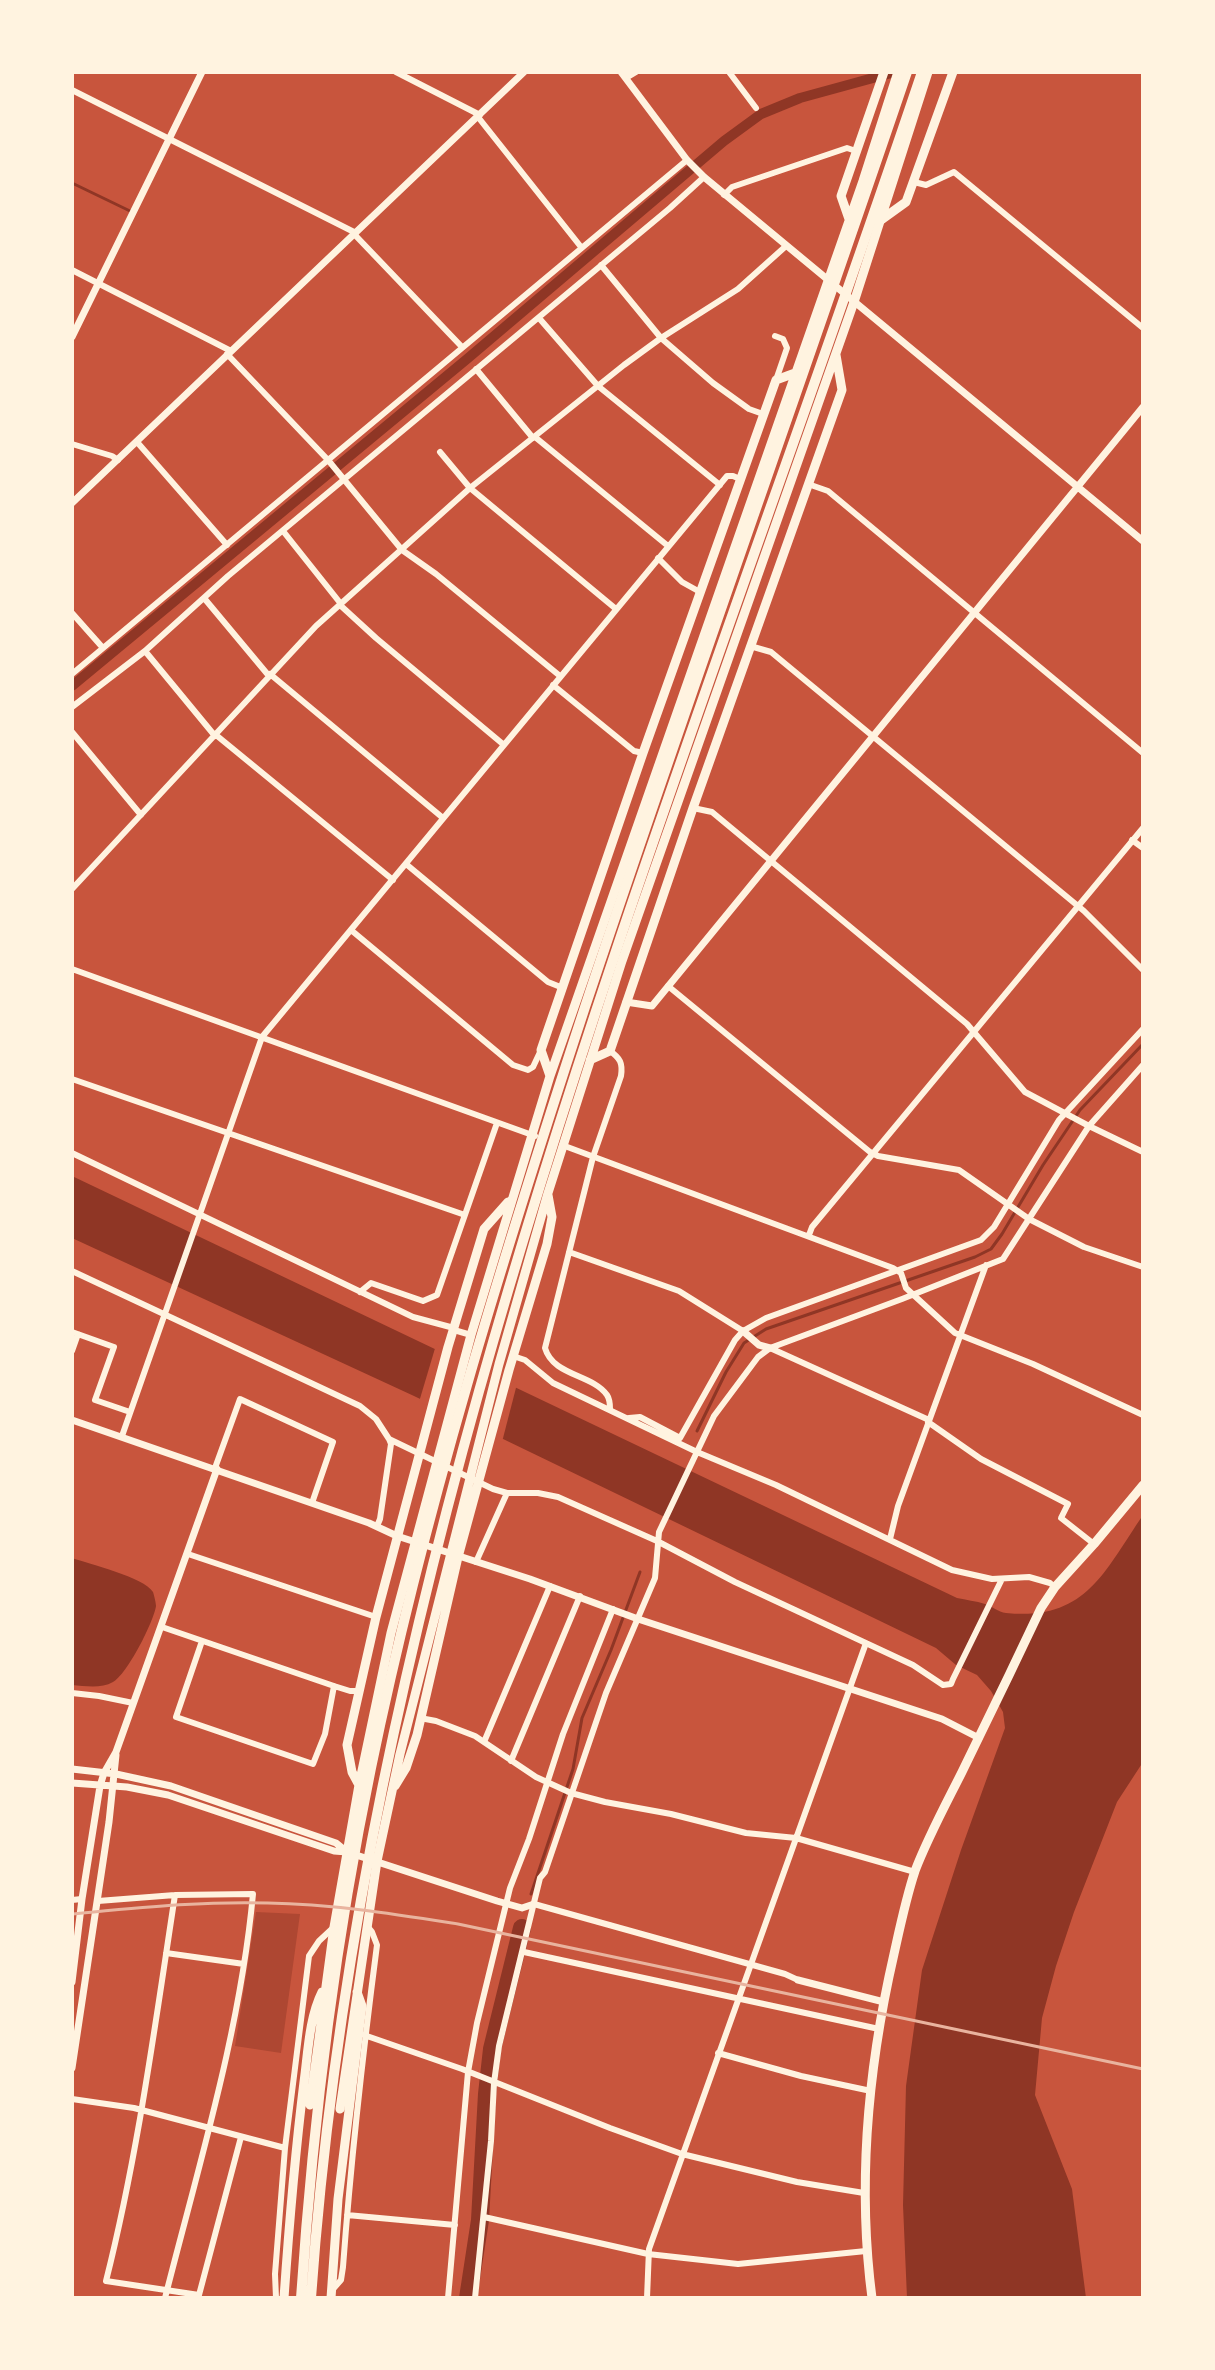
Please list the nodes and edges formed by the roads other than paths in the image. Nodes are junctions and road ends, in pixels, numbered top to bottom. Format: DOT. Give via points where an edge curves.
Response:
graph roads {
  1 [pos="202,72"];
  2 [pos="396,72"];
  3 [pos="524,72"];
  4 [pos="636,72"];
  5 [pos="729,72"];
  6 [pos="884,72"];
  7 [pos="907,72"];
  8 [pos="952,72"];
  9 [pos="925,74"];
  10 [pos="623,75"];
  11 [pos="896,77"];
  12 [pos="72,90"];
  13 [pos="756,108"];
  14 [pos="479,116"];
  15 [pos="169,139"];
  16 [pos="856,151"];
  17 [pos="687,160"];
  18 [pos="704,177"];
  19 [pos="914,182"];
  20 [pos="724,195"];
  21 [pos="849,219"];
  22 [pos="881,220"];
  23 [pos="356,234"];
  24 [pos="786,246"];
  25 [pos="581,247"];
  26 [pos="601,265"];
  27 [pos="72,270"];
  28 [pos="828,280"];
  29 [pos="97,284"];
  30 [pos="854,302"];
  31 [pos="539,318"];
  32 [pos="1143,328"];
  33 [pos="775,336"];
  34 [pos="72,337"];
  35 [pos="661,338"];
  36 [pos="462,347"];
  37 [pos="229,352"];
  38 [pos="835,352"];
  39 [pos="476,369"];
  40 [pos="795,374"];
  41 [pos="776,380"];
  42 [pos="598,386"];
  43 [pos="1143,407"];
  44 [pos="763,414"];
  45 [pos="534,437"];
  46 [pos="137,442"];
  47 [pos="72,444"];
  48 [pos="440,452"];
  49 [pos="118,460"];
  50 [pos="328,460"];
  51 [pos="740,479"];
  52 [pos="344,480"];
  53 [pos="808,484"];
  54 [pos="720,485"];
  55 [pos="1077,487"];
  56 [pos="470,488"];
  57 [pos="72,503"];
  58 [pos="283,531"];
  59 [pos="1143,541"];
  60 [pos="227,544"];
  61 [pos="668,546"];
  62 [pos="402,550"];
  63 [pos="658,558"];
  64 [pos="700,592"];
  65 [pos="204,598"];
  66 [pos="341,605"];
  67 [pos="616,609"];
  68 [pos="72,613"];
  69 [pos="974,613"];
  70 [pos="750,646"];
  71 [pos="103,648"];
  72 [pos="145,651"];
  73 [pos="72,674"];
  74 [pos="269,675"];
  75 [pos="560,676"];
  76 [pos="553,685"];
  77 [pos="72,707"];
  78 [pos="72,732"];
  79 [pos="216,736"];
  80 [pos="872,737"];
  81 [pos="504,745"];
  82 [pos="643,753"];
  83 [pos="1143,753"];
  84 [pos="693,808"];
  85 [pos="141,815"];
  86 [pos="443,818"];
  87 [pos="1143,828"];
  88 [pos="1132,840"];
  89 [pos="1143,848"];
  90 [pos="769,862"];
  91 [pos="406,864"];
  92 [pos="393,880"];
  93 [pos="73,885"];
  94 [pos="1078,906"];
  95 [pos="351,930"];
  96 [pos="72,969"];
  97 [pos="1143,970"];
  98 [pos="668,986"];
  99 [pos="563,988"];
  100 [pos="626,1002"];
  101 [pos="1143,1029"];
  102 [pos="974,1031"];
  103 [pos="262,1037"];
  104 [pos="541,1050"];
  105 [pos="610,1051"];
  106 [pos="590,1060"];
  107 [pos="1143,1065"];
  108 [pos="550,1076"];
  109 [pos="72,1079"];
  110 [pos="1065,1113"];
  111 [pos="497,1123"];
  112 [pos="1089,1126"];
  113 [pos="229,1133"];
  114 [pos="532,1135"];
  115 [pos="563,1146"];
  116 [pos="1143,1152"];
  117 [pos="72,1153"];
  118 [pos="873,1153"];
  119 [pos="593,1157"];
  120 [pos="548,1193"];
  121 [pos="512,1198"];
  122 [pos="1008,1205"];
  123 [pos="200,1215"];
  124 [pos="465,1215"];
  125 [pos="1029,1219"];
  126 [pos="809,1235"];
  127 [pos="569,1252"];
  128 [pos="986,1265"];
  129 [pos="1143,1267"];
  130 [pos="72,1271"];
  131 [pos="899,1272"];
  132 [pos="360,1292"];
  133 [pos="912,1294"];
  134 [pos="165,1314"];
  135 [pos="454,1329"];
  136 [pos="743,1331"];
  137 [pos="75,1333"];
  138 [pos="471,1335"];
  139 [pos="961,1336"];
  140 [pos="770,1348"];
  141 [pos="503,1349"];
  142 [pos="72,1351"];
  143 [pos="513,1354"];
  144 [pos="610,1409"];
  145 [pos="130,1412"];
  146 [pos="1143,1415"];
  147 [pos="629,1418"];
  148 [pos="72,1420"];
  149 [pos="928,1421"];
  150 [pos="122,1437"];
  151 [pos="389,1439"];
  152 [pos="697,1452"];
  153 [pos="216,1469"];
  154 [pos="1143,1485"];
  155 [pos="507,1493"];
  156 [pos="312,1503"];
  157 [pos="377,1526"];
  158 [pos="397,1536"];
  159 [pos="890,1539"];
  160 [pos="657,1541"];
  161 [pos="1094,1544"];
  162 [pos="188,1554"];
  163 [pos="458,1557"];
  164 [pos="477,1562"];
  165 [pos="1002,1579"];
  166 [pos="550,1586"];
  167 [pos="1055,1587"];
  168 [pos="580,1596"];
  169 [pos="615,1610"];
  170 [pos="376,1617"];
  171 [pos="636,1618"];
  172 [pos="162,1627"];
  173 [pos="202,1641"];
  174 [pos="866,1643"];
  175 [pos="334,1686"];
  176 [pos="850,1689"];
  177 [pos="359,1690"];
  178 [pos="72,1694"];
  179 [pos="133,1703"];
  180 [pos="420,1718"];
  181 [pos="978,1738"];
  182 [pos="484,1742"];
  183 [pos="116,1752"];
  184 [pos="511,1761"];
  185 [pos="72,1769"];
  186 [pos="104,1773"];
  187 [pos="116,1774"];
  188 [pos="72,1783"];
  189 [pos="547,1783"];
  190 [pos="114,1785"];
  191 [pos="359,1785"];
  192 [pos="100,1786"];
  193 [pos="393,1789"];
  194 [pos="571,1793"];
  195 [pos="796,1838"];
  196 [pos="347,1852"];
  197 [pos="377,1861"];
  198 [pos="915,1872"];
  199 [pos="175,1895"];
  200 [pos="82,1899"];
  201 [pos="72,1900"];
  202 [pos="98,1901"];
  203 [pos="507,1904"];
  204 [pos="534,1904"];
  205 [pos="366,1926"];
  206 [pos="334,1927"];
  207 [pos="524,1952"];
  208 [pos="166,1953"];
  209 [pos="244,1964"];
  210 [pos="750,1966"];
  211 [pos="798,1980"];
  212 [pos="72,1982"];
  213 [pos="326,1983"];
  214 [pos="357,1990"];
  215 [pos="738,1998"];
  216 [pos="884,2002"];
  217 [pos="879,2029"];
  218 [pos="364,2035"];
  219 [pos="718,2053"];
  220 [pos="72,2068"];
  221 [pos="468,2072"];
  222 [pos="494,2083"];
  223 [pos="871,2091"];
  224 [pos="72,2099"];
  225 [pos="310,2105"];
  226 [pos="340,2109"];
  227 [pos="143,2110"];
  228 [pos="210,2128"];
  229 [pos="241,2137"];
  230 [pos="285,2148"];
  231 [pos="682,2154"];
  232 [pos="864,2193"];
  233 [pos="347,2215"];
  234 [pos="484,2217"];
  235 [pos="455,2225"];
  236 [pos="866,2251"];
  237 [pos="648,2254"];
  238 [pos="167,2290"];
  239 [pos="331,2294"];
  240 [pos="165,2298"];
  241 [pos="276,2298"];
  242 [pos="284,2298"];
  243 [pos="301,2298"];
  244 [pos="311,2298"];
  245 [pos="448,2298"];
  246 [pos="475,2298"];
  247 [pos="646,2298"];
  248 [pos="872,2298"];
  1 -- 15 [label="street"];
  2 -- 14 [label="street"];
  3 -- 14 [label="street"];
  4 -- 10 [label="street"];
  5 -- 13 [label="street"];
  6 -- 16 [label="main road"];
  7 -- 243 [label="highway" via="715,624 525,1190 438,1494 371,1766 340,1937 315,2135"];
  8 -- 19 [label="main road"];
  9 -- 22 [label="main road"];
  9 -- 244 [label="highway" via="615,953 491,1350 415,1638 371,1843 351,1952 328,2126"];
  10 -- 17 [label="street"];
  11 -- 21 [label="main road"];
  12 -- 15 [label="street"];
  14 -- 23 [label="street"];
  14 -- 25 [label="street"];
  15 -- 23 [label="street"];
  15 -- 29 [label="street"];
  16 -- 20 [label="street" via="847,148 732,187"];
  16 -- 21 [label="main road" via="841,196"];
  17 -- 18 [label="street"];
  17 -- 25 [label="street"];
  18 -- 20 [label="street"];
  18 -- 26 [label="street"];
  19 -- 22 [label="main road" via="906,202"];
  19 -- 32 [label="street" via="926,185 954,172"];
  20 -- 24 [label="street"];
  21 -- 28 [label="main road"];
  22 -- 30 [label="main road"];
  23 -- 36 [label="street"];
  23 -- 37 [label="street"];
  24 -- 28 [label="street"];
  24 -- 35 [label="street" via="738,289"];
  25 -- 36 [label="street"];
  26 -- 31 [label="street"];
  26 -- 35 [label="street"];
  27 -- 29 [label="street"];
  28 -- 30 [label="street"];
  28 -- 40 [label="main road"];
  29 -- 34 [label="street"];
  29 -- 37 [label="street"];
  30 -- 38 [label="main road"];
  30 -- 55 [label="street"];
  31 -- 39 [label="street"];
  31 -- 42 [label="street"];
  33 -- 41 [label="street" via="783,339 787,348"];
  35 -- 42 [label="street"];
  35 -- 44 [label="street" via="713,383 749,409"];
  36 -- 50 [label="street"];
  37 -- 46 [label="street"];
  37 -- 50 [label="street"];
  38 -- 53 [label="main road" via="842,390"];
  38 -- 106 [label="main road"];
  39 -- 45 [label="street"];
  39 -- 52 [label="street"];
  40 -- 41 [label="main road"];
  40 -- 108 [label="main road"];
  41 -- 44 [label="main road"];
  42 -- 45 [label="street"];
  42 -- 54 [label="street"];
  43 -- 55 [label="street"];
  44 -- 51 [label="main road"];
  45 -- 56 [label="street"];
  45 -- 61 [label="street"];
  46 -- 49 [label="street"];
  46 -- 60 [label="street"];
  47 -- 49 [label="street"];
  48 -- 56 [label="street"];
  49 -- 57 [label="street"];
  50 -- 52 [label="street"];
  50 -- 60 [label="street"];
  51 -- 54 [label="street" via="727,476"];
  51 -- 64 [label="main road"];
  52 -- 58 [label="street"];
  52 -- 62 [label="street"];
  53 -- 69 [label="street" via="828,491"];
  53 -- 70 [label="main road"];
  54 -- 61 [label="street"];
  55 -- 59 [label="street"];
  55 -- 69 [label="street"];
  56 -- 62 [label="street"];
  56 -- 67 [label="street"];
  58 -- 65 [label="street"];
  58 -- 66 [label="street"];
  60 -- 71 [label="street"];
  61 -- 63 [label="street"];
  62 -- 66 [label="street"];
  62 -- 75 [label="street"];
  63 -- 64 [label="street" via="682,582"];
  63 -- 67 [label="street"];
  64 -- 82 [label="main road"];
  65 -- 72 [label="street"];
  65 -- 74 [label="street"];
  66 -- 74 [label="street"];
  66 -- 81 [label="street"];
  67 -- 75 [label="street"];
  68 -- 71 [label="street"];
  69 -- 80 [label="street"];
  69 -- 83 [label="street"];
  70 -- 80 [label="street" via="771,652"];
  70 -- 84 [label="main road"];
  71 -- 73 [label="street"];
  72 -- 77 [label="street"];
  72 -- 79 [label="street"];
  74 -- 79 [label="street"];
  74 -- 86 [label="street"];
  75 -- 76 [label="street"];
  76 -- 81 [label="street"];
  76 -- 82 [label="street" via="634,751"];
  78 -- 85 [label="street"];
  79 -- 85 [label="street"];
  79 -- 92 [label="street"];
  80 -- 90 [label="street"];
  80 -- 94 [label="street"];
  81 -- 86 [label="street"];
  82 -- 99 [label="main road"];
  84 -- 90 [label="street" via="712,812"];
  84 -- 100 [label="main road"];
  85 -- 93 [label="street"];
  86 -- 91 [label="street"];
  87 -- 88 [label="street"];
  88 -- 89 [label="street"];
  88 -- 94 [label="street"];
  90 -- 98 [label="street"];
  90 -- 102 [label="street"];
  91 -- 92 [label="street"];
  91 -- 99 [label="street" via="548,982"];
  92 -- 95 [label="street"];
  94 -- 97 [label="street"];
  94 -- 102 [label="street"];
  95 -- 103 [label="street"];
  95 -- 104 [label="street" via="513,1065 524,1070 533,1067"];
  96 -- 103 [label="street"];
  98 -- 100 [label="street" via="652,1006"];
  98 -- 118 [label="street"];
  99 -- 104 [label="main road"];
  100 -- 105 [label="main road"];
  101 -- 110 [label="street"];
  102 -- 110 [label="street" via="1025,1092"];
  102 -- 118 [label="street"];
  103 -- 111 [label="street"];
  103 -- 113 [label="street"];
  104 -- 108 [label="main road"];
  105 -- 106 [label="main road"];
  105 -- 119 [label="street" via="623,1067"];
  106 -- 115 [label="main road"];
  107 -- 112 [label="street"];
  108 -- 114 [label="main road"];
  109 -- 113 [label="street"];
  110 -- 112 [label="street"];
  110 -- 122 [label="street"];
  111 -- 114 [label="street"];
  111 -- 124 [label="street"];
  112 -- 116 [label="street"];
  112 -- 125 [label="street"];
  113 -- 123 [label="street"];
  113 -- 124 [label="street"];
  114 -- 115 [label="street"];
  114 -- 121 [label="main road"];
  115 -- 119 [label="street"];
  115 -- 120 [label="main road"];
  117 -- 123 [label="street"];
  118 -- 122 [label="street" via="959,1170"];
  118 -- 126 [label="street"];
  119 -- 126 [label="street"];
  119 -- 127 [label="street"];
  120 -- 141 [label="main road"];
  120 -- 143 [label="main road" via="552,1217 547,1244"];
  121 -- 135 [label="main road" via="484,1229"];
  121 -- 138 [label="main road"];
  122 -- 125 [label="street"];
  122 -- 131 [label="street" via="981,1240"];
  123 -- 132 [label="street"];
  123 -- 134 [label="street"];
  124 -- 132 [label="street" via="437,1295 423,1301 371,1283"];
  125 -- 128 [label="street" via="1007,1255"];
  125 -- 129 [label="street" via="1084,1247"];
  126 -- 131 [label="street"];
  127 -- 136 [label="street" via="679,1291"];
  127 -- 144 [label="street" via="545,1348 549,1360 608,1396"];
  128 -- 133 [label="street"];
  128 -- 139 [label="street"];
  130 -- 134 [label="street"];
  131 -- 133 [label="street"];
  131 -- 136 [label="street" via="766,1318"];
  132 -- 135 [label="street" via="424,1321"];
  133 -- 139 [label="street"];
  133 -- 140 [label="street"];
  134 -- 145 [label="street"];
  134 -- 151 [label="street" via="360,1406 376,1419"];
  135 -- 138 [label="street"];
  135 -- 158 [label="main road"];
  136 -- 140 [label="street" via="759,1345"];
  136 -- 147 [label="street" via="680,1438 640,1417"];
  137 -- 142 [label="street"];
  137 -- 145 [label="street" via="114,1347 95,1400"];
  138 -- 191 [label="main road" via="394,1622"];
  139 -- 146 [label="street"];
  139 -- 149 [label="street"];
  140 -- 149 [label="street"];
  140 -- 152 [label="street" via="758,1357 723,1401"];
  141 -- 143 [label="street"];
  141 -- 193 [label="main road"];
  143 -- 144 [label="street" via="553,1383"];
  143 -- 163 [label="main road"];
  144 -- 147 [label="street"];
  145 -- 150 [label="street"];
  147 -- 152 [label="street"];
  148 -- 150 [label="street"];
  149 -- 159 [label="street"];
  149 -- 161 [label="street" via="981,1459 1068,1504 1061,1518"];
  150 -- 153 [label="street"];
  151 -- 155 [label="street"];
  151 -- 157 [label="street"];
  152 -- 159 [label="street"];
  152 -- 160 [label="street"];
  153 -- 156 [label="street"];
  153 -- 156 [label="street" via="240,1399 333,1442"];
  153 -- 162 [label="street"];
  154 -- 161 [label="main road"];
  155 -- 160 [label="street" via="550,1495"];
  155 -- 164 [label="street"];
  156 -- 157 [label="street"];
  157 -- 158 [label="street"];
  158 -- 163 [label="street"];
  158 -- 170 [label="main road"];
  159 -- 165 [label="street" via="963,1574"];
  160 -- 171 [label="street" via="655,1578"];
  160 -- 174 [label="street"];
  161 -- 167 [label="main road"];
  162 -- 170 [label="street"];
  162 -- 172 [label="street"];
  163 -- 164 [label="street"];
  163 -- 180 [label="main road"];
  164 -- 166 [label="street"];
  165 -- 167 [label="street" via="1029,1577"];
  165 -- 174 [label="street" via="951,1684 943,1685 913,1665"];
  166 -- 168 [label="street"];
  166 -- 182 [label="street"];
  167 -- 181 [label="main road"];
  168 -- 169 [label="street"];
  168 -- 184 [label="street"];
  169 -- 171 [label="street"];
  169 -- 189 [label="street" via="573,1708"];
  170 -- 177 [label="main road"];
  171 -- 176 [label="street"];
  171 -- 194 [label="street"];
  172 -- 173 [label="street"];
  172 -- 179 [label="street"];
  173 -- 175 [label="street"];
  173 -- 175 [label="street" via="176,1717 313,1764 325,1734"];
  174 -- 176 [label="street"];
  175 -- 177 [label="street"];
  176 -- 181 [label="street" via="942,1719"];
  176 -- 195 [label="street"];
  177 -- 191 [label="main road" via="348,1745 352,1772"];
  178 -- 179 [label="street"];
  179 -- 183 [label="street"];
  180 -- 182 [label="street"];
  180 -- 193 [label="main road" via="406,1768"];
  181 -- 198 [label="main road"];
  182 -- 184 [label="street"];
  183 -- 186 [label="street"];
  183 -- 187 [label="street"];
  184 -- 189 [label="street"];
  185 -- 186 [label="street"];
  186 -- 187 [label="street"];
  186 -- 192 [label="street"];
  187 -- 190 [label="street"];
  187 -- 196 [label="street" via="171,1786 336,1843"];
  188 -- 192 [label="street"];
  189 -- 194 [label="street"];
  189 -- 203 [label="street"];
  190 -- 192 [label="street"];
  190 -- 196 [label="street" via="168,1795"];
  190 -- 202 [label="street"];
  191 -- 196 [label="main road"];
  192 -- 200 [label="street"];
  193 -- 197 [label="main road"];
  194 -- 195 [label="street" via="746,1833"];
  194 -- 204 [label="street"];
  195 -- 198 [label="street"];
  195 -- 210 [label="street"];
  196 -- 197 [label="street"];
  196 -- 206 [label="main road"];
  197 -- 203 [label="street"];
  197 -- 205 [label="main road"];
  198 -- 216 [label="main road"];
  199 -- 202 [label="street"];
  199 -- 208 [label="street"];
  199 -- 209 [label="street" via="253,1894"];
  200 -- 201 [label="street"];
  200 -- 212 [label="street"];
  202 -- 220 [label="street"];
  203 -- 204 [label="street" via="522,1908"];
  203 -- 221 [label="street"];
  204 -- 207 [label="street"];
  204 -- 210 [label="street"];
  205 -- 214 [label="main road"];
  205 -- 218 [label="street" via="377,1945"];
  206 -- 213 [label="main road"];
  206 -- 230 [label="street" via="309,1956"];
  207 -- 215 [label="street"];
  207 -- 222 [label="street" via="499,2046"];
  208 -- 209 [label="street"];
  208 -- 227 [label="street"];
  209 -- 228 [label="street" via="235,2024"];
  210 -- 211 [label="street"];
  210 -- 215 [label="street"];
  211 -- 216 [label="street"];
  213 -- 225 [label="main road"];
  213 -- 242 [label="main road" via="317,2001 308,2049 294,2156"];
  214 -- 226 [label="main road"];
  214 -- 239 [label="main road" via="362,2006 338,2199"];
  215 -- 217 [label="street"];
  215 -- 219 [label="street"];
  216 -- 217 [label="main road"];
  217 -- 223 [label="main road"];
  218 -- 221 [label="street"];
  218 -- 233 [label="street"];
  219 -- 223 [label="street"];
  219 -- 231 [label="street"];
  221 -- 222 [label="street"];
  221 -- 235 [label="street"];
  222 -- 231 [label="street"];
  222 -- 234 [label="street"];
  223 -- 232 [label="main road"];
  224 -- 227 [label="street"];
  227 -- 228 [label="street"];
  227 -- 238 [label="street" via="106,2281"];
  228 -- 229 [label="street"];
  228 -- 238 [label="street"];
  229 -- 230 [label="street"];
  229 -- 238 [label="street" via="199,2295"];
  230 -- 241 [label="street"];
  231 -- 232 [label="street" via="786,2180"];
  231 -- 237 [label="street"];
  232 -- 236 [label="main road"];
  233 -- 235 [label="street"];
  233 -- 239 [label="street" via="341,2280"];
  234 -- 237 [label="street"];
  234 -- 246 [label="street"];
  235 -- 245 [label="street"];
  236 -- 237 [label="street" via="738,2264"];
  236 -- 248 [label="main road"];
  237 -- 247 [label="street"];
  238 -- 240 [label="street"];
}
